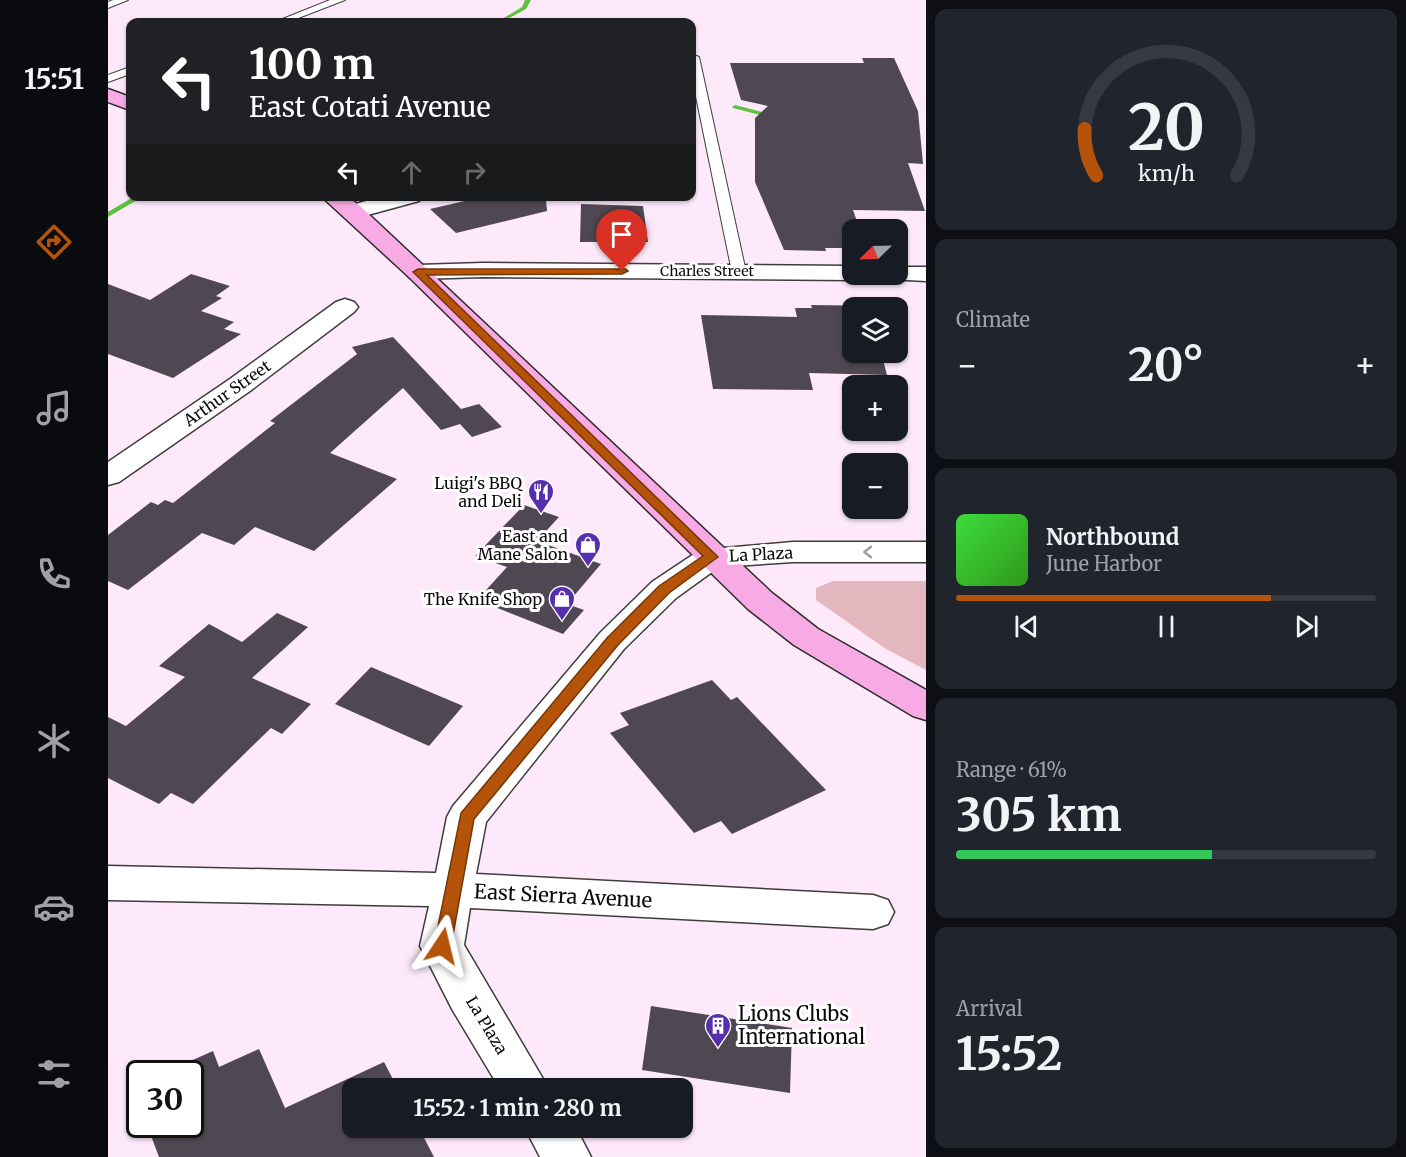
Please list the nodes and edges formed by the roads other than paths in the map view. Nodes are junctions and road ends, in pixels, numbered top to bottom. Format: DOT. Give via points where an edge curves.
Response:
graph roads {
  1 [pos="123,0"];
  2 [pos="340,0"];
  3 [pos="108,5"];
  4 [pos="291,18"];
  5 [pos="696,71"];
  6 [pos="126,72"];
  7 [pos="108,79"];
  8 [pos="108,94"];
  9 [pos="126,102"];
  10 [pos="368,201"];
  11 [pos="343,204"];
  12 [pos="418,272"];
  13 [pos="739,272"];
  14 [pos="842,273"];
  15 [pos="908,274"];
  16 [pos="926,274"];
  17 [pos="345,307"];
  18 [pos="108,476"];
  19 [pos="926,552"];
  20 [pos="711,557"];
  21 [pos="926,707"];
  22 [pos="108,884"];
  23 [pos="452,890"];
  24 [pos="873,912"];
  25 [pos="519,1078"];
  26 [pos="555,1138"];
  27 [pos="567,1157"];
  1 -- 3 [label="lane"];
  2 -- 4 [label="lane"];
  5 -- 13 [label="lane"];
  6 -- 7 [label="lane"];
  8 -- 9 [label="main road"];
  10 -- 11 [label="street"];
  11 -- 12 [label="main road"];
  12 -- 13 [label="street, Charles Street"];
  12 -- 20 [label="main road"];
  13 -- 14 [label="street, Charles Street"];
  15 -- 16 [label="street"];
  17 -- 18 [label="street, Arthur Street"];
  19 -- 20 [label="street, La Plaza, one-way" via="794,552"];
  20 -- 21 [label="main road" via="806,637"];
  20 -- 23 [label="street, La Plaza" via="664,590 612,641 467,817"];
  22 -- 23 [label="street, East Sierra Avenue"];
  23 -- 24 [label="street, East Sierra Avenue"];
  23 -- 25 [label="street, La Plaza" via="442,946"];
  26 -- 27 [label="street"];
}
